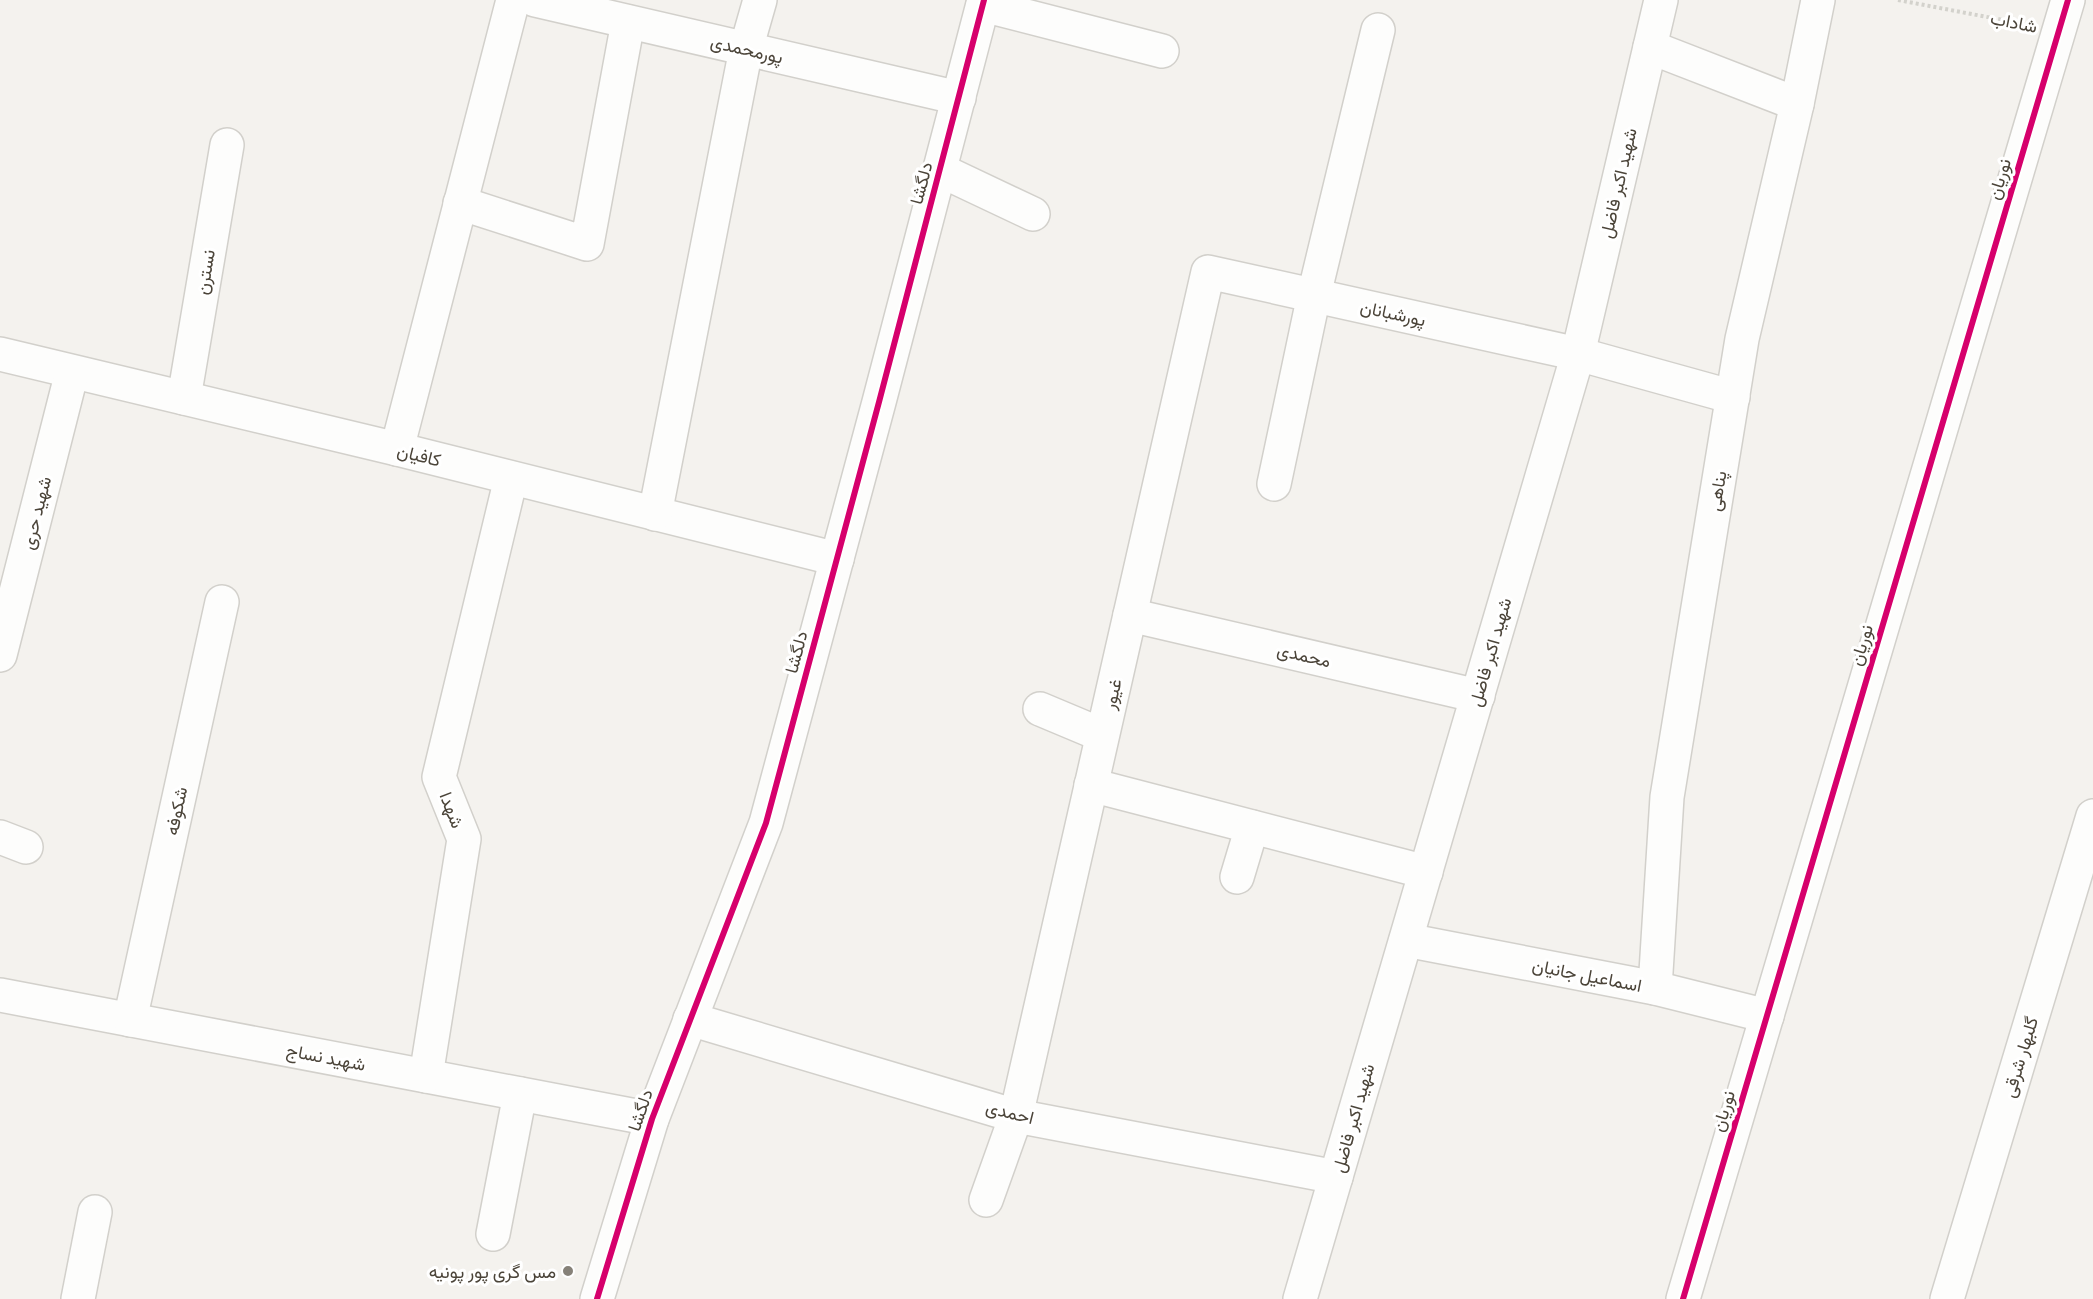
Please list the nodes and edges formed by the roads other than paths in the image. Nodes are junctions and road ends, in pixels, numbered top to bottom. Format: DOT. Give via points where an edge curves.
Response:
graph roads {
  1 [pos="513,0"];
  2 [pos="535,0"];
  3 [pos="760,0"];
  4 [pos="1661,0"];
  5 [pos="1818,0"];
  6 [pos="2068,0"];
  7 [pos="984,3"];
  8 [pos="628,22"];
  9 [pos="1378,30"];
  10 [pos="1650,47"];
  11 [pos="746,49"];
  12 [pos="1162,51"];
  13 [pos="959,98"];
  14 [pos="1797,104"];
  15 [pos="227,145"];
  16 [pos="940,170"];
  17 [pos="460,203"];
  18 [pos="1033,214"];
  19 [pos="1208,272"];
  20 [pos="1314,295"];
  21 [pos="0,354"];
  22 [pos="1578,354"];
  23 [pos="72,372"];
  24 [pos="1733,397"];
  25 [pos="184,398"];
  26 [pos="397,450"];
  27 [pos="511,478"];
  28 [pos="1274,484"];
  29 [pos="655,514"];
  30 [pos="837,559"];
  31 [pos="222,602"];
  32 [pos="1130,615"];
  33 [pos="0,655"];
  34 [pos="1478,696"];
  35 [pos="1040,709"];
  36 [pos="1102,735"];
  37 [pos="1091,785"];
  38 [pos="2093,816"];
  39 [pos="1252,827"];
  40 [pos="1426,872"];
  41 [pos="1237,877"];
  42 [pos="1406,940"];
  43 [pos="1655,988"];
  44 [pos="0,995"];
  45 [pos="1767,1016"];
  46 [pos="690,1019"];
  47 [pos="129,1020"];
  48 [pos="426,1076"];
  49 [pos="520,1094"];
  50 [pos="1016,1116"];
  51 [pos="652,1119"];
  52 [pos="1336,1177"];
  53 [pos="986,1200"];
  54 [pos="95,1212"];
  55 [pos="492,1234"];
  56 [pos="1692,1297"];
  57 [pos="78,1299"];
  58 [pos="597,1299"];
  59 [pos="1300,1299"];
  60 [pos="1947,1299"];
  1 -- 17 [label="street"];
  2 -- 8 [label="street, پورمحمدی"];
  3 -- 11 [label="street"];
  4 -- 10 [label="street, شهید اکبر فاضل"];
  5 -- 14 [label="street, پناهی"];
  6 -- 45 [label="street, نوریان"];
  7 -- 12 [label="street"];
  7 -- 13 [label="street, دلگشا"];
  8 -- 11 [label="street, پورمحمدی"];
  8 -- 17 [label="street" via="587,244"];
  9 -- 20 [label="street"];
  10 -- 14 [label="street"];
  10 -- 22 [label="street, شهید اکبر فاضل"];
  11 -- 13 [label="street, پورمحمدی"];
  11 -- 29 [label="street"];
  13 -- 16 [label="street, دلگشا"];
  14 -- 24 [label="street, پناهی" via="1742,339"];
  15 -- 25 [label="street, نسترن"];
  16 -- 18 [label="street"];
  16 -- 30 [label="street, دلگشا"];
  17 -- 26 [label="street"];
  19 -- 20 [label="street, پورشبانان"];
  19 -- 32 [label="street, غیور"];
  20 -- 22 [label="street, پورشبانان"];
  20 -- 28 [label="street"];
  21 -- 23 [label="street, کافیان"];
  22 -- 24 [label="street, پورشبانان"];
  22 -- 34 [label="street, شهید اکبر فاضل"];
  23 -- 25 [label="street, کافیان"];
  23 -- 33 [label="street, شهید حری"];
  24 -- 43 [label="street, پناهی" via="1667,797"];
  25 -- 26 [label="street, کافیان"];
  26 -- 27 [label="street, کافیان"];
  27 -- 29 [label="street, کافیان"];
  27 -- 48 [label="street, شهدا" via="439,777 464,839"];
  29 -- 30 [label="street, کافیان"];
  30 -- 46 [label="street, دلگشا" via="766,823"];
  31 -- 47 [label="street, شکوفه"];
  32 -- 34 [label="street, محمدی"];
  32 -- 36 [label="street, غیور"];
  34 -- 40 [label="street, شهید اکبر فاضل"];
  35 -- 36 [label="street"];
  36 -- 37 [label="street, غیور"];
  37 -- 39 [label="street"];
  37 -- 50 [label="street, غیور"];
  38 -- 60 [label="street, گلبهار شرقی"];
  39 -- 40 [label="street"];
  39 -- 41 [label="street"];
  40 -- 42 [label="street, شهید اکبر فاضل"];
  42 -- 43 [label="street, اسماعیل جانیان"];
  42 -- 52 [label="street, شهید اکبر فاضل"];
  43 -- 45 [label="street, اسماعیل جانیان"];
  44 -- 47 [label="street, شهید نساج"];
  45 -- 56 [label="street, نوریان"];
  46 -- 50 [label="street, احمدی"];
  46 -- 51 [label="street, دلگشا"];
  47 -- 48 [label="street, شهید نساج"];
  48 -- 49 [label="street, شهید نساج"];
  49 -- 51 [label="street, شهید نساج"];
  49 -- 55 [label="street"];
  50 -- 52 [label="street, احمدی"];
  50 -- 53 [label="street, غیور"];
  51 -- 58 [label="street, دلگشا"];
  52 -- 59 [label="street, شهید اکبر فاضل"];
  54 -- 57 [label="street"];
}
